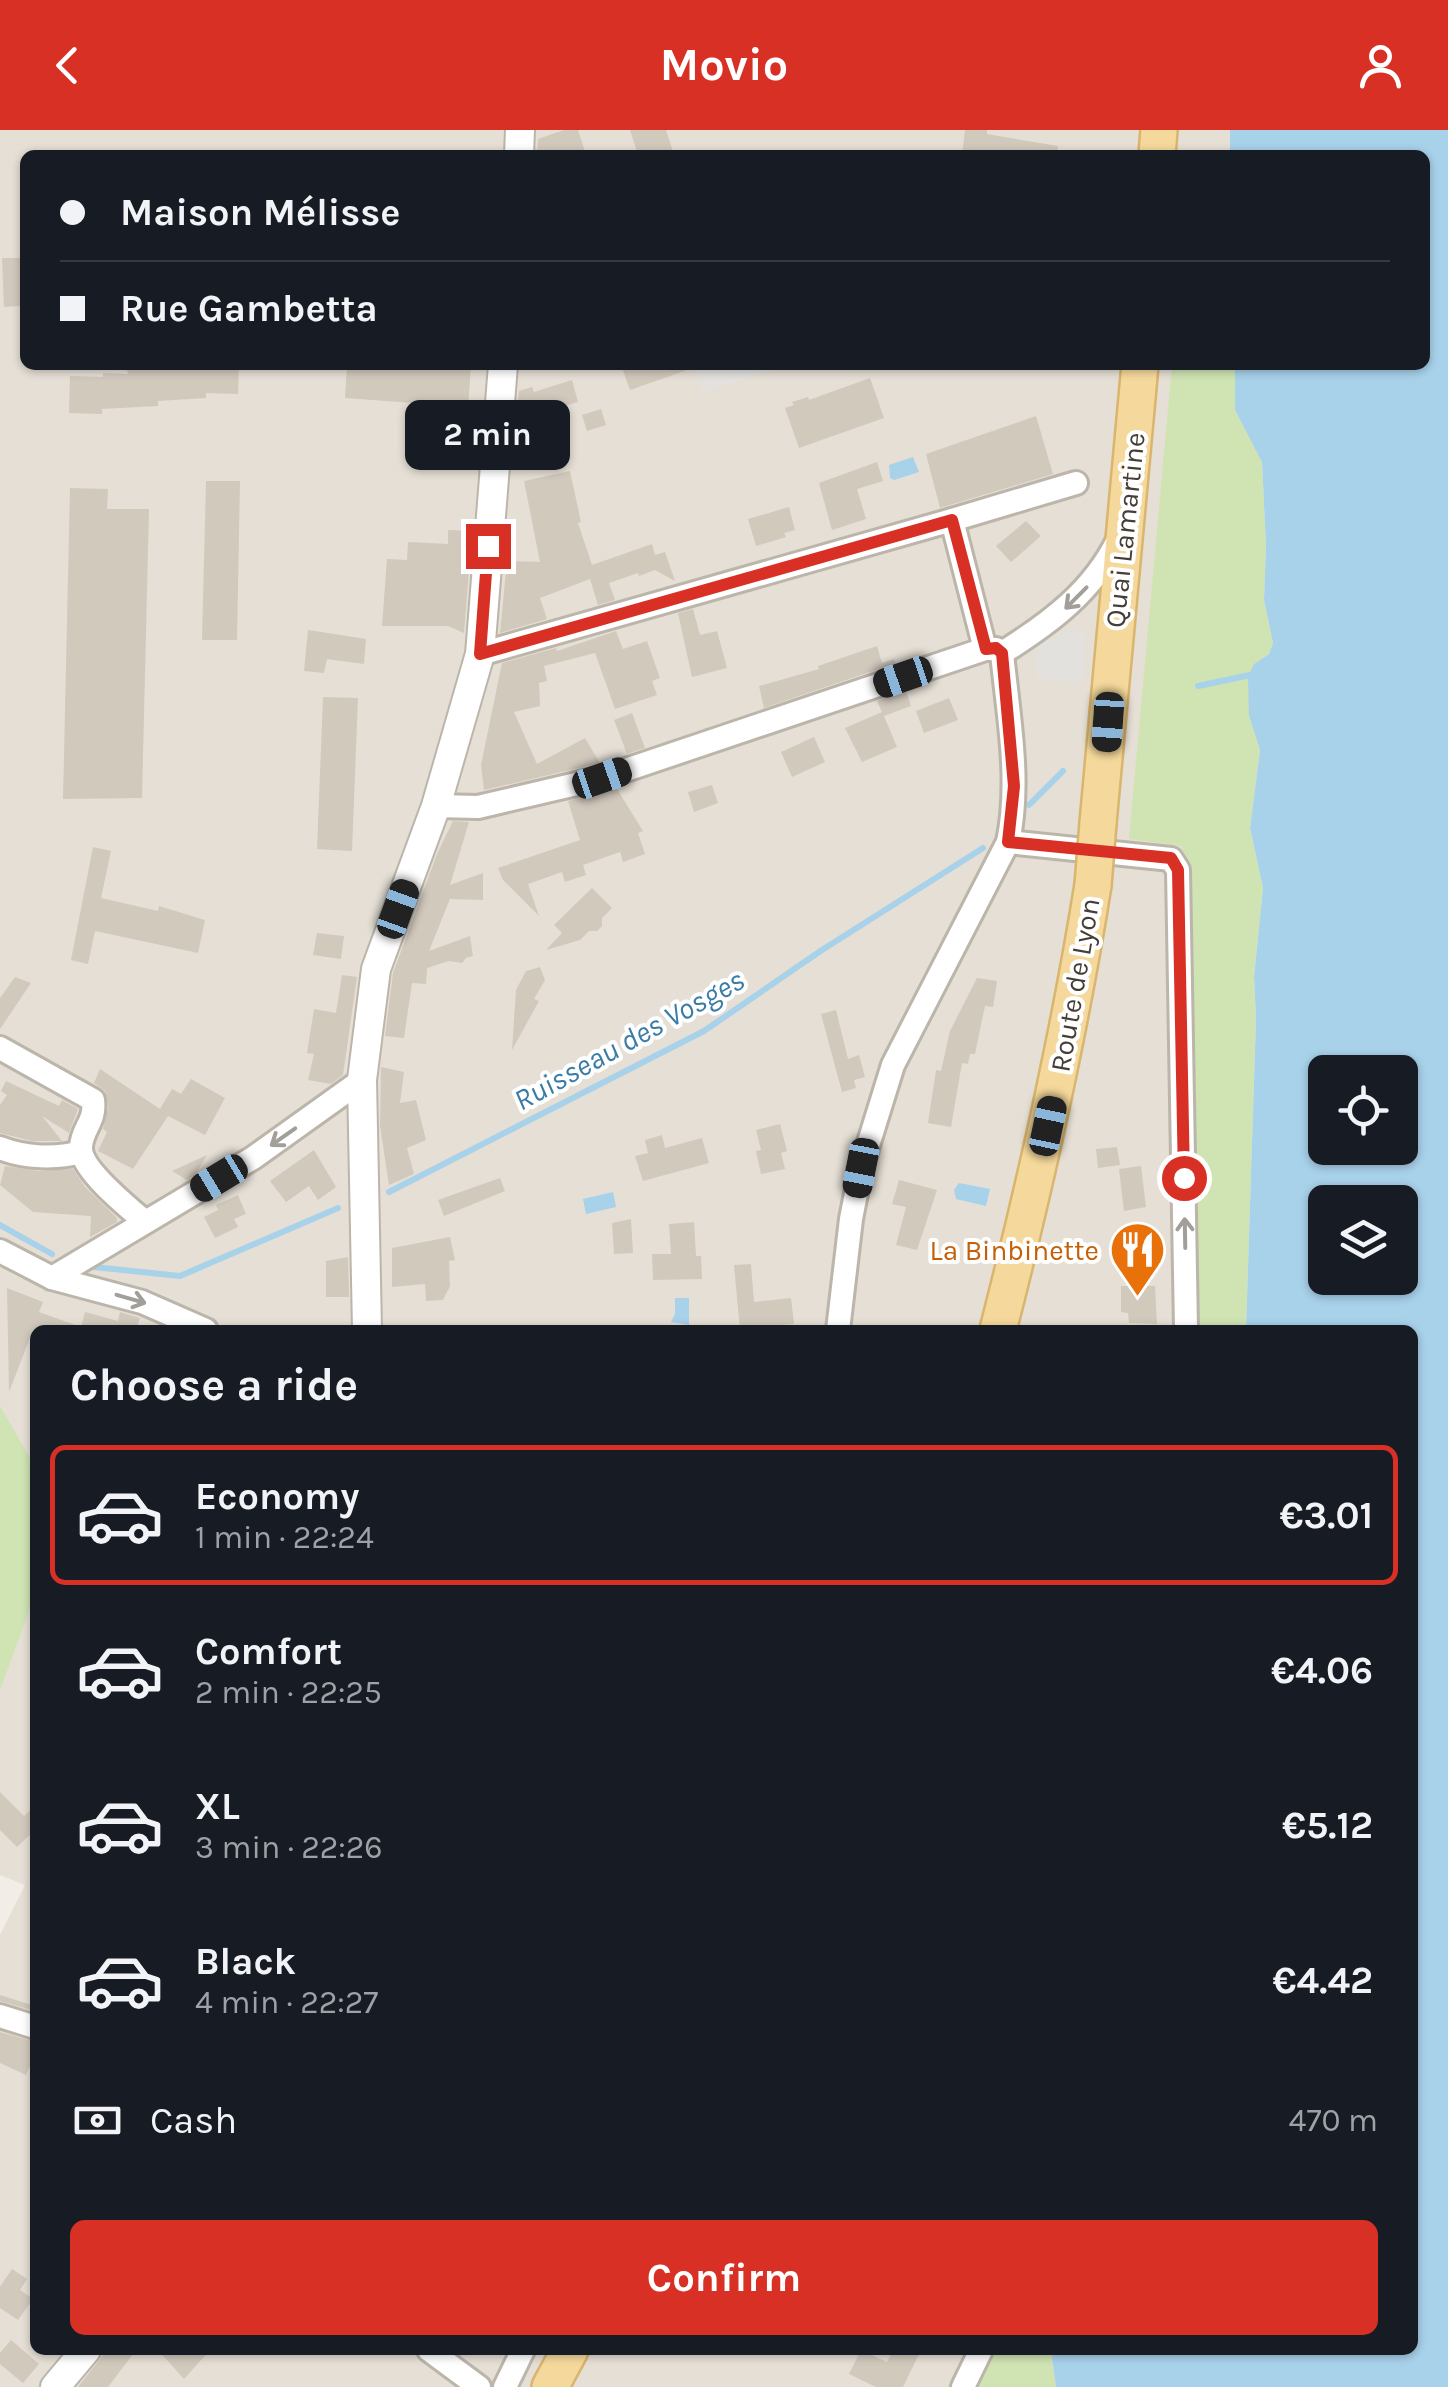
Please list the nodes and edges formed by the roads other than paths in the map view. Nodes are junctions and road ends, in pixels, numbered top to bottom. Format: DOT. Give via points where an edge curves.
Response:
graph roads {
  1 [pos="502,370"];
  2 [pos="1140,370"];
  3 [pos="1076,483"];
  4 [pos="952,520"];
  5 [pos="1126,522"];
  6 [pos="994,651"];
  7 [pos="480,654"];
  8 [pos="1110,694"];
  9 [pos="436,806"];
  10 [pos="1008,842"];
  11 [pos="0,1048"];
  12 [pos="362,1080"];
  13 [pos="0,1148"];
  14 [pos="81,1152"];
  15 [pos="144,1221"];
  16 [pos="0,1252"];
  17 [pos="52,1278"];
  18 [pos="195,1325"];
  19 [pos="366,1325"];
  20 [pos="839,1325"];
  21 [pos="999,1325"];
  22 [pos="1186,1325"];
  23 [pos="0,2016"];
  24 [pos="30,2025"];
  25 [pos="82,2355"];
  26 [pos="435,2355"];
  27 [pos="521,2355"];
  28 [pos="567,2355"];
  29 [pos="979,2355"];
  30 [pos="55,2387"];
  31 [pos="479,2387"];
  32 [pos="505,2387"];
  33 [pos="550,2387"];
  34 [pos="963,2387"];
  1 -- 7 [label="street"];
  2 -- 5 [label="main road, Quai Lamartine"];
  3 -- 4 [label="street"];
  4 -- 6 [label="street"];
  4 -- 7 [label="street"];
  5 -- 6 [label="street, one-way" via="1106,565 1078,598"];
  5 -- 8 [label="main road, Quai Lamartine"];
  6 -- 9 [label="street" via="602,778 478,807"];
  6 -- 10 [label="street" via="1014,786"];
  7 -- 9 [label="street"];
  8 -- 21 [label="main road, Route de Lyon, bridge" via="1077,986"];
  9 -- 12 [label="street" via="376,969"];
  10 -- 20 [label="street" via="892,1065 857,1185"];
  22 -- 10 [label="street, one-way" via="1178,870 1171,858"];
  11 -- 14 [label="street" via="93,1100 95,1115"];
  12 -- 15 [label="street, one-way" via="252,1158"];
  12 -- 19 [label="street"];
  13 -- 14 [label="street" via="64,1157"];
  14 -- 15 [label="street"];
  15 -- 17 [label="street"];
  16 -- 17 [label="street"];
  17 -- 18 [label="street, one-way" via="142,1302"];
  23 -- 24 [label="street"];
  25 -- 30 [label="street"];
  26 -- 31 [label="street"];
  27 -- 32 [label="street"];
  28 -- 33 [label="main road"];
  29 -- 34 [label="street"];
}
